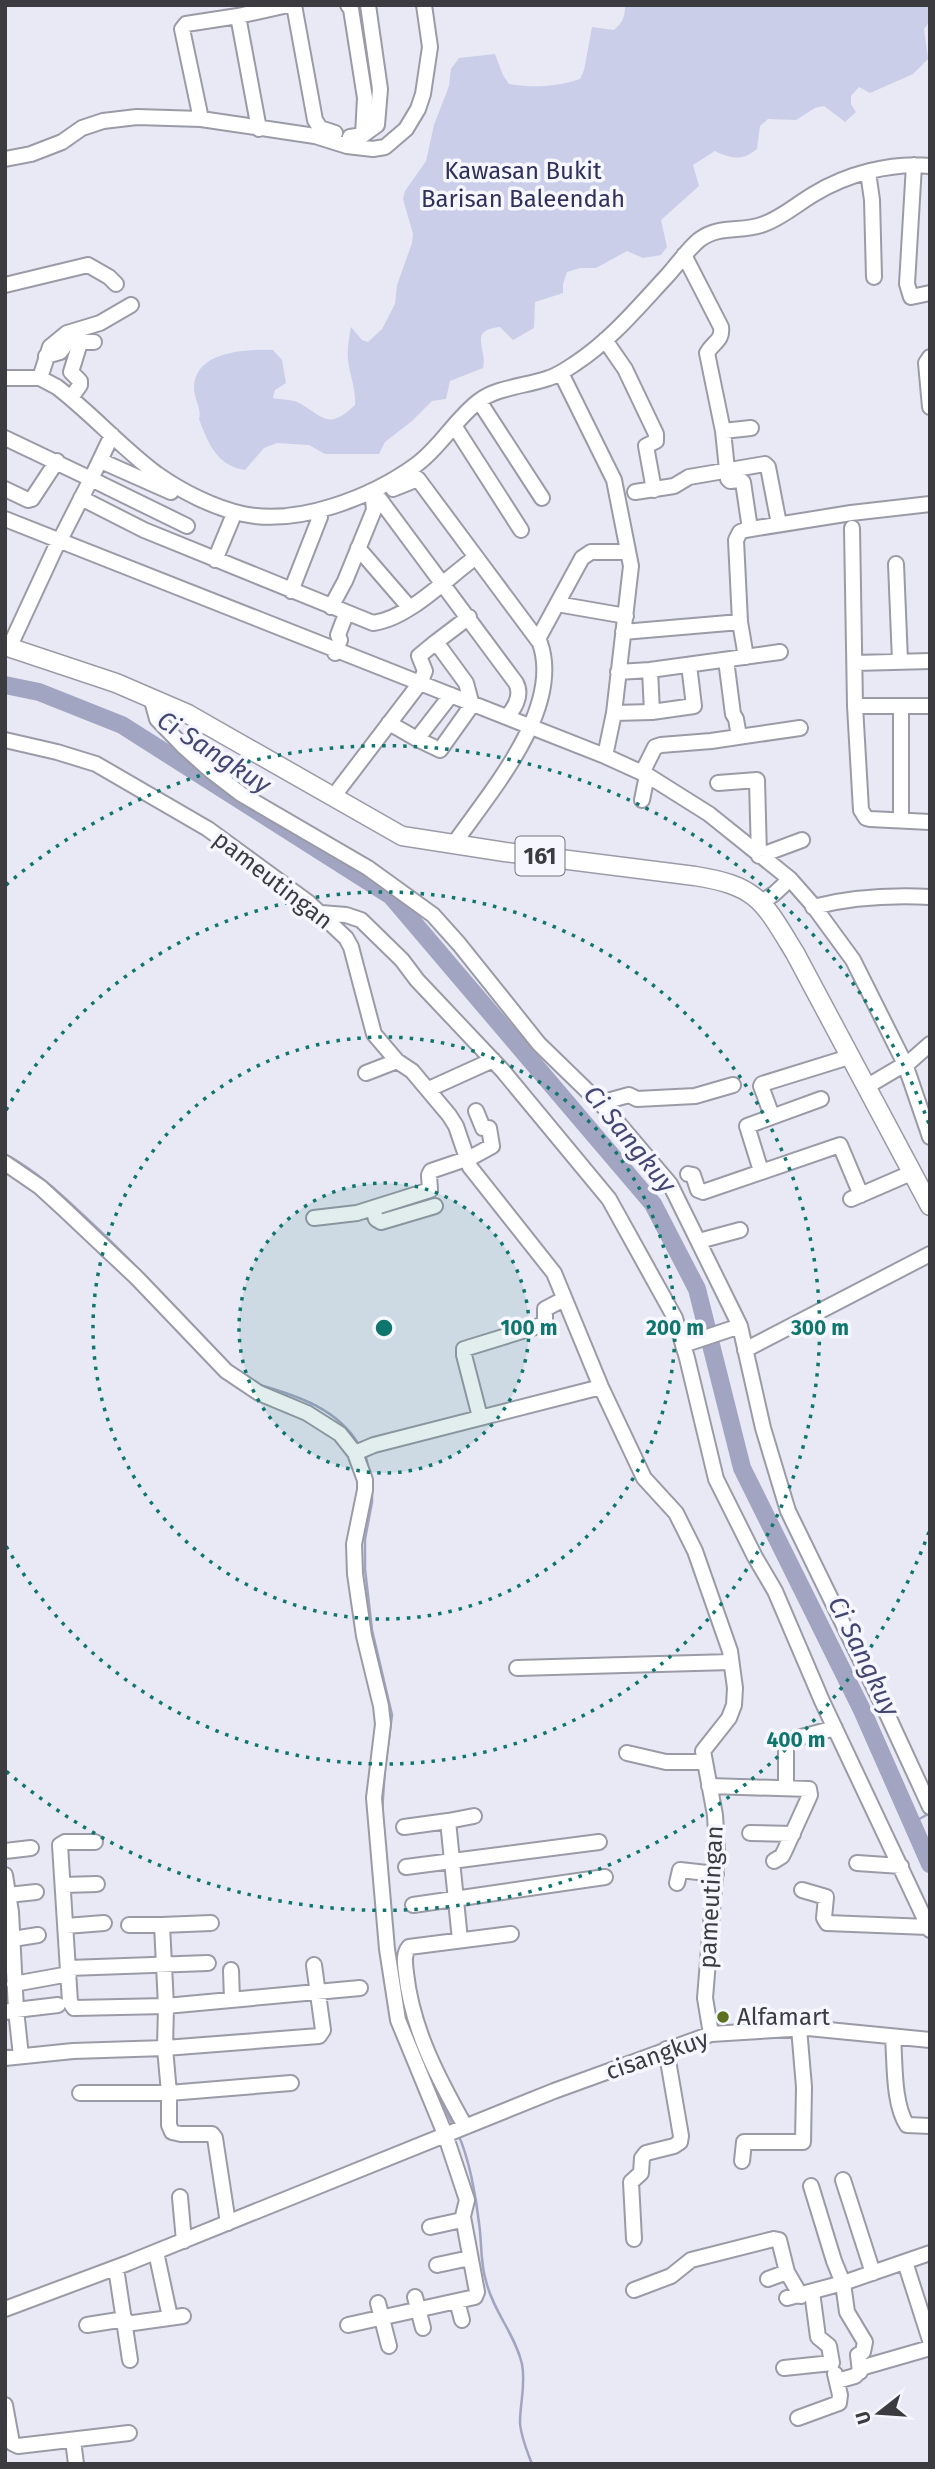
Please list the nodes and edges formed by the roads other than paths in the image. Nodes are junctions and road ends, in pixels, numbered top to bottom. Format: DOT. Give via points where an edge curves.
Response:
graph roads {
  1 [pos="288,5"];
  2 [pos="294,5"];
  3 [pos="348,5"];
  4 [pos="368,5"];
  5 [pos="424,5"];
  6 [pos="237,16"];
  7 [pos="201,119"];
  8 [pos="259,129"];
  9 [pos="354,140"];
  10 [pos="5,159"];
  11 [pos="914,165"];
  12 [pos="930,166"];
  13 [pos="869,172"];
  14 [pos="684,255"];
  15 [pos="874,277"];
  16 [pos="116,284"];
  17 [pos="5,285"];
  18 [pos="930,293"];
  19 [pos="131,305"];
  20 [pos="605,340"];
  21 [pos="46,356"];
  22 [pos="930,357"];
  23 [pos="561,373"];
  24 [pos="5,378"];
  25 [pos="40,378"];
  26 [pos="71,398"];
  27 [pos="479,401"];
  28 [pos="930,407"];
  29 [pos="455,427"];
  30 [pos="751,428"];
  31 [pos="723,431"];
  32 [pos="112,435"];
  33 [pos="5,438"];
  34 [pos="57,461"];
  35 [pos="101,461"];
  36 [pos="726,470"];
  37 [pos="91,479"];
  38 [pos="5,489"];
  39 [pos="654,490"];
  40 [pos="635,492"];
  41 [pos="81,498"];
  42 [pos="375,498"];
  43 [pos="542,498"];
  44 [pos="930,504"];
  45 [pos="320,517"];
  46 [pos="5,519"];
  47 [pos="232,519"];
  48 [pos="779,524"];
  49 [pos="187,526"];
  50 [pos="852,528"];
  51 [pos="750,529"];
  52 [pos="521,530"];
  53 [pos="59,540"];
  54 [pos="358,548"];
  55 [pos="628,552"];
  56 [pos="476,557"];
  57 [pos="215,560"];
  58 [pos="896,564"];
  59 [pos="442,583"];
  60 [pos="291,591"];
  61 [pos="557,604"];
  62 [pos="331,607"];
  63 [pos="409,607"];
  64 [pos="346,614"];
  65 [pos="626,616"];
  66 [pos="469,617"];
  67 [pos="740,622"];
  68 [pos="623,632"];
  69 [pos="538,639"];
  70 [pos="436,642"];
  71 [pos="7,647"];
  72 [pos="335,651"];
  73 [pos="780,652"];
  74 [pos="746,657"];
  75 [pos="726,660"];
  76 [pos="930,661"];
  77 [pos="900,662"];
  78 [pos="855,663"];
  79 [pos="690,665"];
  80 [pos="650,670"];
  81 [pos="618,672"];
  82 [pos="420,683"];
  83 [pos="451,695"];
  84 [pos="151,697"];
  85 [pos="472,705"];
  86 [pos="855,706"];
  87 [pos="930,706"];
  88 [pos="901,707"];
  89 [pos="652,712"];
  90 [pos="614,713"];
  91 [pos="506,717"];
  92 [pos="389,723"];
  93 [pos="531,728"];
  94 [pos="800,728"];
  95 [pos="739,736"];
  96 [pos="416,739"];
  97 [pos="5,740"];
  98 [pos="605,756"];
  99 [pos="645,774"];
  100 [pos="718,783"];
  101 [pos="332,797"];
  102 [pos="642,800"];
  103 [pos="901,820"];
  104 [pos="930,822"];
  105 [pos="802,840"];
  106 [pos="453,845"];
  107 [pos="761,854"];
  108 [pos="790,879"];
  109 [pos="930,897"];
  110 [pos="761,902"];
  111 [pos="812,904"];
  112 [pos="321,913"];
  113 [pos="926,1051"];
  114 [pos="849,1057"];
  115 [pos="493,1060"];
  116 [pos="397,1061"];
  117 [pos="905,1064"];
  118 [pos="366,1073"];
  119 [pos="733,1084"];
  120 [pos="866,1087"];
  121 [pos="429,1089"];
  122 [pos="821,1099"];
  123 [pos="600,1103"];
  124 [pos="925,1105"];
  125 [pos="476,1111"];
  126 [pos="772,1116"];
  127 [pos="930,1137"];
  128 [pos="467,1159"];
  129 [pos="5,1163"];
  130 [pos="761,1171"];
  131 [pos="911,1173"];
  132 [pos="688,1174"];
  133 [pos="435,1206"];
  134 [pos="930,1206"];
  135 [pos="373,1209"];
  136 [pos="314,1218"];
  137 [pos="740,1230"];
  138 [pos="699,1241"];
  139 [pos="930,1254"];
  140 [pos="564,1299"];
  141 [pos="737,1327"];
  142 [pos="685,1344"];
  143 [pos="745,1350"];
  144 [pos="601,1387"];
  145 [pos="480,1417"];
  146 [pos="360,1451"];
  147 [pos="731,1662"];
  148 [pos="517,1668"];
  149 [pos="835,1728"];
  150 [pos="627,1752"];
  151 [pos="704,1762"];
  152 [pos="709,1786"];
  153 [pos="786,1788"];
  154 [pos="928,1803"];
  155 [pos="474,1816"];
  156 [pos="447,1821"];
  157 [pos="404,1827"];
  158 [pos="750,1833"];
  159 [pos="793,1834"];
  160 [pos="95,1842"];
  161 [pos="599,1842"];
  162 [pos="31,1848"];
  163 [pos="5,1851"];
  164 [pos="452,1860"];
  165 [pos="774,1861"];
  166 [pos="857,1863"];
  167 [pos="901,1866"];
  168 [pos="406,1867"];
  169 [pos="716,1874"];
  170 [pos="5,1875"];
  171 [pos="605,1877"];
  172 [pos="677,1883"];
  173 [pos="97,1884"];
  174 [pos="63,1885"];
  175 [pos="802,1890"];
  176 [pos="36,1892"];
  177 [pos="8,1895"];
  178 [pos="456,1898"];
  179 [pos="413,1905"];
  180 [pos="8,1912"];
  181 [pos="104,1923"];
  182 [pos="211,1923"];
  183 [pos="129,1925"];
  184 [pos="162,1925"];
  185 [pos="66,1926"];
  186 [pos="929,1928"];
  187 [pos="511,1934"];
  188 [pos="38,1935"];
  189 [pos="13,1939"];
  190 [pos="460,1941"];
  191 [pos="208,1964"];
  192 [pos="164,1965"];
  193 [pos="314,1965"];
  194 [pos="231,1970"];
  195 [pos="69,1971"];
  196 [pos="14,1984"];
  197 [pos="360,1988"];
  198 [pos="316,1993"];
  199 [pos="232,2000"];
  200 [pos="58,2006"];
  201 [pos="166,2006"];
  202 [pos="10,2011"];
  203 [pos="799,2028"];
  204 [pos="711,2034"];
  205 [pos="893,2037"];
  206 [pos="930,2040"];
  207 [pos="165,2048"];
  208 [pos="666,2049"];
  209 [pos="21,2056"];
  210 [pos="5,2058"];
  211 [pos="290,2083"];
  212 [pos="80,2093"];
  213 [pos="169,2093"];
  214 [pos="930,2126"];
  215 [pos="455,2130"];
  216 [pos="742,2161"];
  217 [pos="843,2180"];
  218 [pos="811,2186"];
  219 [pos="180,2197"];
  220 [pos="463,2217"];
  221 [pos="228,2223"];
  222 [pos="430,2227"];
  223 [pos="634,2239"];
  224 [pos="184,2241"];
  225 [pos="156,2252"];
  226 [pos="930,2253"];
  227 [pos="470,2258"];
  228 [pos="905,2262"];
  229 [pos="437,2265"];
  230 [pos="116,2268"];
  231 [pos="787,2272"];
  232 [pos="873,2273"];
  233 [pos="768,2279"];
  234 [pos="843,2283"];
  235 [pos="634,2290"];
  236 [pos="800,2295"];
  237 [pos="457,2301"];
  238 [pos="417,2303"];
  239 [pos="5,2309"];
  240 [pos="380,2310"];
  241 [pos="462,2320"];
  242 [pos="126,2322"];
  243 [pos="87,2325"];
  244 [pos="348,2325"];
  245 [pos="423,2328"];
  246 [pos="930,2340"];
  247 [pos="389,2346"];
  248 [pos="930,2348"];
  249 [pos="130,2360"];
  250 [pos="832,2363"];
  251 [pos="784,2368"];
  252 [pos="860,2371"];
  253 [pos="837,2381"];
  254 [pos="5,2405"];
  255 [pos="798,2418"];
  256 [pos="129,2433"];
  257 [pos="73,2440"];
  258 [pos="12,2447"];
  259 [pos="76,2464"];
  1 -- 6 [label="street"];
  2 -- 9 [label="street" via="315,120 320,128"];
  3 -- 9 [label="street" via="365,97"];
  4 -- 9 [label="street" via="380,106 377,125"];
  5 -- 9 [label="street" via="430,47 418,109 385,147 373,149"];
  6 -- 7 [label="street" via="186,24 182,29"];
  6 -- 8 [label="street"];
  7 -- 8 [label="street"];
  7 -- 10 [label="street" via="103,121 62,142"];
  8 -- 9 [label="street"];
  11 -- 12 [label="street"];
  11 -- 13 [label="street"];
  11 -- 18 [label="street" via="908,289 911,297"];
  13 -- 14 [label="street" via="815,193 762,226 715,231"];
  13 -- 15 [label="street"];
  14 -- 20 [label="street"];
  14 -- 31 [label="street" via="721,327 722,334 708,353"];
  16 -- 17 [label="street" via="88,265"];
  19 -- 21 [label="street" via="100,323 67,333"];
  20 -- 23 [label="street"];
  20 -- 39 [label="street" via="625,369 656,433 656,440 646,446"];
  21 -- 25 [label="street"];
  21 -- 26 [label="street" via="60,352 66,344 87,342 71,374 80,381"];
  22 -- 28 [label="street" via="926,363"];
  23 -- 27 [label="street"];
  23 -- 55 [label="street" via="614,480"];
  24 -- 25 [label="street"];
  25 -- 26 [label="street"];
  26 -- 32 [label="street"];
  27 -- 29 [label="street"];
  27 -- 43 [label="street"];
  29 -- 32 [label="street" via="416,466 368,493 323,510 272,516 229,510 187,491 161,476"];
  29 -- 52 [label="street"];
  30 -- 31 [label="street"];
  31 -- 36 [label="street"];
  32 -- 35 [label="street"];
  33 -- 34 [label="street"];
  34 -- 37 [label="street"];
  34 -- 38 [label="street" via="32,499"];
  35 -- 37 [label="street"];
  35 -- 47 [label="street"];
  36 -- 39 [label="street"];
  36 -- 48 [label="street" via="767,466"];
  36 -- 51 [label="street" via="728,481 743,482"];
  37 -- 41 [label="street"];
  37 -- 49 [label="street"];
  39 -- 40 [label="street"];
  41 -- 53 [label="street"];
  41 -- 57 [label="street"];
  42 -- 45 [label="street"];
  42 -- 54 [label="street"];
  42 -- 56 [label="street" via="418,479"];
  42 -- 59 [label="street"];
  44 -- 48 [label="street"];
  45 -- 47 [label="street" via="276,524"];
  45 -- 60 [label="street"];
  46 -- 53 [label="street"];
  47 -- 57 [label="street"];
  48 -- 51 [label="street"];
  50 -- 78 [label="street"];
  51 -- 67 [label="street" via="736,540"];
  53 -- 71 [label="street"];
  53 -- 72 [label="street"];
  54 -- 62 [label="street"];
  54 -- 63 [label="street"];
  55 -- 61 [label="street" via="586,554"];
  55 -- 65 [label="street" via="631,579"];
  56 -- 59 [label="street"];
  56 -- 69 [label="street"];
  57 -- 60 [label="street"];
  58 -- 77 [label="street"];
  59 -- 63 [label="street"];
  59 -- 66 [label="street"];
  60 -- 62 [label="street"];
  61 -- 65 [label="street"];
  61 -- 69 [label="street"];
  62 -- 64 [label="street"];
  63 -- 64 [label="street" via="373,624"];
  64 -- 72 [label="street"];
  65 -- 68 [label="street"];
  66 -- 70 [label="street"];
  66 -- 91 [label="street" via="519,689 519,698"];
  67 -- 68 [label="street"];
  67 -- 74 [label="street"];
  68 -- 81 [label="street"];
  69 -- 93 [label="street" via="543,689"];
  70 -- 82 [label="street" via="419,656 425,671"];
  70 -- 85 [label="street" via="466,683"];
  71 -- 84 [label="main road, 161"];
  72 -- 82 [label="street"];
  73 -- 74 [label="street"];
  74 -- 75 [label="street"];
  75 -- 79 [label="street"];
  75 -- 95 [label="street"];
  76 -- 77 [label="street"];
  77 -- 78 [label="street"];
  78 -- 86 [label="street"];
  79 -- 80 [label="street"];
  79 -- 89 [label="street" via="694,706"];
  80 -- 81 [label="street"];
  80 -- 89 [label="street"];
  81 -- 90 [label="street"];
  82 -- 83 [label="street"];
  82 -- 92 [label="street"];
  83 -- 85 [label="street"];
  83 -- 96 [label="street"];
  84 -- 101 [label="main road, 161" via="210,725"];
  84 -- 123 [label="street" via="157,719 167,730 240,794 368,868 433,915 539,1044"];
  85 -- 91 [label="street"];
  85 -- 96 [label="street" via="440,750"];
  86 -- 88 [label="street"];
  86 -- 103 [label="street" via="861,810 870,820"];
  87 -- 88 [label="street"];
  88 -- 103 [label="street"];
  89 -- 90 [label="street"];
  90 -- 98 [label="street"];
  91 -- 93 [label="street"];
  92 -- 96 [label="street"];
  92 -- 101 [label="street"];
  93 -- 98 [label="street"];
  93 -- 106 [label="street"];
  94 -- 95 [label="street"];
  95 -- 99 [label="street" via="657,746"];
  97 -- 112 [label="street, pameutingan" via="96,764 208,829"];
  98 -- 99 [label="street"];
  99 -- 102 [label="street"];
  99 -- 107 [label="street"];
  100 -- 107 [label="street" via="757,780"];
  101 -- 106 [label="main road, 161" via="402,835"];
  103 -- 104 [label="street"];
  105 -- 107 [label="street"];
  106 -- 110 [label="main road, 161" via="723,880"];
  107 -- 108 [label="street"];
  108 -- 110 [label="street"];
  108 -- 111 [label="street"];
  109 -- 111 [label="street"];
  110 -- 114 [label="main road, 161" via="795,953"];
  111 -- 117 [label="street" via="853,960"];
  112 -- 115 [label="street" via="361,920"];
  112 -- 116 [label="street, pameutingan" via="351,947 374,1034"];
  113 -- 117 [label="street"];
  114 -- 120 [label="main road, 161"];
  114 -- 126 [label="street" via="762,1084"];
  115 -- 121 [label="street"];
  115 -- 142 [label="street" via="609,1199"];
  116 -- 118 [label="street"];
  116 -- 121 [label="street, pameutingan"];
  117 -- 120 [label="street"];
  117 -- 124 [label="street"];
  119 -- 123 [label="street" via="695,1096 637,1099 629,1095"];
  120 -- 131 [label="main road, 161"];
  121 -- 128 [label="street, pameutingan" via="456,1126"];
  122 -- 126 [label="street"];
  123 -- 138 [label="street" via="670,1184"];
  124 -- 127 [label="street"];
  125 -- 128 [label="street" via="483,1128 489,1128 492,1146"];
  126 -- 130 [label="street" via="747,1126"];
  128 -- 135 [label="street" via="431,1171 428,1192"];
  128 -- 140 [label="street, pameutingan" via="554,1273"];
  129 -- 146 [label="street" via="64,1209 226,1371 259,1393 307,1413"];
  130 -- 131 [label="street" via="840,1145 856,1197"];
  130 -- 132 [label="street" via="704,1192"];
  131 -- 134 [label="main road, 161"];
  133 -- 135 [label="street" via="381,1222"];
  135 -- 136 [label="street"];
  137 -- 138 [label="street"];
  138 -- 141 [label="street"];
  139 -- 143 [label="street"];
  140 -- 144 [label="street, pameutingan"];
  140 -- 145 [label="street" via="545,1309 545,1324 464,1349"];
  141 -- 142 [label="street"];
  141 -- 143 [label="street"];
  142 -- 149 [label="street" via="716,1479 775,1591"];
  143 -- 154 [label="street" via="788,1511"];
  144 -- 145 [label="street"];
  144 -- 147 [label="street, pameutingan" via="644,1478 684,1526"];
  145 -- 146 [label="street"];
  146 -- 215 [label="street" via="365,1490 354,1544 355,1574 383,1724 374,1798 387,1949 398,2020"];
  147 -- 148 [label="street"];
  147 -- 151 [label="street, pameutingan" via="734,1705 730,1718 702,1751"];
  149 -- 153 [label="street" via="786,1741"];
  149 -- 167 [label="street"];
  150 -- 151 [label="street" via="666,1762"];
  151 -- 152 [label="street, pameutingan"];
  152 -- 153 [label="street"];
  152 -- 169 [label="street, pameutingan" via="715,1815"];
  153 -- 159 [label="street" via="811,1791"];
  155 -- 156 [label="street"];
  156 -- 157 [label="street"];
  156 -- 164 [label="street"];
  158 -- 159 [label="street"];
  159 -- 165 [label="street" via="782,1856"];
  160 -- 174 [label="street" via="60,1844"];
  161 -- 164 [label="street"];
  162 -- 163 [label="street"];
  164 -- 168 [label="street"];
  164 -- 178 [label="street"];
  166 -- 167 [label="street"];
  167 -- 186 [label="street"];
  169 -- 172 [label="street" via="680,1870"];
  169 -- 204 [label="street, pameutingan" via="705,1998"];
  170 -- 177 [label="street"];
  171 -- 178 [label="street"];
  173 -- 174 [label="street"];
  174 -- 185 [label="street"];
  175 -- 186 [label="street" via="826,1897 827,1923"];
  176 -- 177 [label="street"];
  177 -- 180 [label="street"];
  178 -- 179 [label="street"];
  178 -- 190 [label="street"];
  180 -- 189 [label="street"];
  181 -- 185 [label="street"];
  182 -- 184 [label="street"];
  183 -- 184 [label="street"];
  184 -- 192 [label="street"];
  185 -- 195 [label="street"];
  187 -- 190 [label="street"];
  188 -- 189 [label="street"];
  189 -- 196 [label="street"];
  190 -- 215 [label="street" via="409,1947 405,1953 409,1998"];
  191 -- 192 [label="street"];
  192 -- 195 [label="street"];
  192 -- 201 [label="street"];
  193 -- 198 [label="street"];
  194 -- 199 [label="street"];
  195 -- 196 [label="street"];
  195 -- 201 [label="street" via="74,2008"];
  196 -- 202 [label="street"];
  197 -- 198 [label="street"];
  198 -- 199 [label="street"];
  198 -- 207 [label="street" via="323,2030 319,2036"];
  199 -- 201 [label="street"];
  200 -- 202 [label="street"];
  201 -- 207 [label="street"];
  202 -- 209 [label="street"];
  203 -- 204 [label="street, cisangkuy"];
  203 -- 205 [label="street, cisangkuy"];
  203 -- 216 [label="street" via="803,2140 744,2142"];
  204 -- 208 [label="street, cisangkuy"];
  205 -- 206 [label="street, cisangkuy"];
  205 -- 214 [label="street" via="903,2119 907,2125"];
  207 -- 209 [label="street"];
  207 -- 213 [label="street"];
  208 -- 215 [label="street, cisangkuy"];
  208 -- 223 [label="street" via="680,2142 642,2158 641,2173 631,2182"];
  209 -- 210 [label="street"];
  211 -- 213 [label="street"];
  212 -- 213 [label="street"];
  213 -- 221 [label="street" via="172,2132 212,2134 215,2138"];
  215 -- 220 [label="street" via="467,2200"];
  215 -- 221 [label="street, cisangkuy"];
  217 -- 232 [label="street"];
  218 -- 234 [label="street"];
  219 -- 224 [label="street"];
  220 -- 222 [label="street"];
  220 -- 227 [label="street"];
  221 -- 224 [label="street, cisangkuy"];
  224 -- 225 [label="street, cisangkuy"];
  225 -- 230 [label="street, cisangkuy"];
  225 -- 242 [label="street" via="177,2316"];
  226 -- 228 [label="street"];
  227 -- 229 [label="street"];
  227 -- 237 [label="street" via="477,2295"];
  228 -- 232 [label="street"];
  228 -- 246 [label="street"];
  230 -- 239 [label="street, cisangkuy"];
  230 -- 242 [label="street"];
  231 -- 233 [label="street"];
  231 -- 235 [label="street" via="779,2240 774,2239 691,2260 671,2276"];
  231 -- 236 [label="street"];
  232 -- 234 [label="street"];
  234 -- 236 [label="street"];
  234 -- 252 [label="street" via="847,2312 865,2342 858,2355"];
  236 -- 250 [label="street" via="818,2337 829,2346"];
  237 -- 238 [label="street"];
  237 -- 241 [label="street"];
  238 -- 240 [label="street"];
  238 -- 245 [label="street"];
  240 -- 244 [label="street"];
  240 -- 247 [label="street"];
  242 -- 243 [label="street"];
  242 -- 249 [label="street"];
  248 -- 252 [label="street"];
  250 -- 251 [label="street"];
  250 -- 253 [label="street"];
  252 -- 253 [label="street"];
  253 -- 255 [label="street" via="839,2403"];
  254 -- 258 [label="street"];
  256 -- 257 [label="street"];
  257 -- 258 [label="street"];
  257 -- 259 [label="street"];
}
